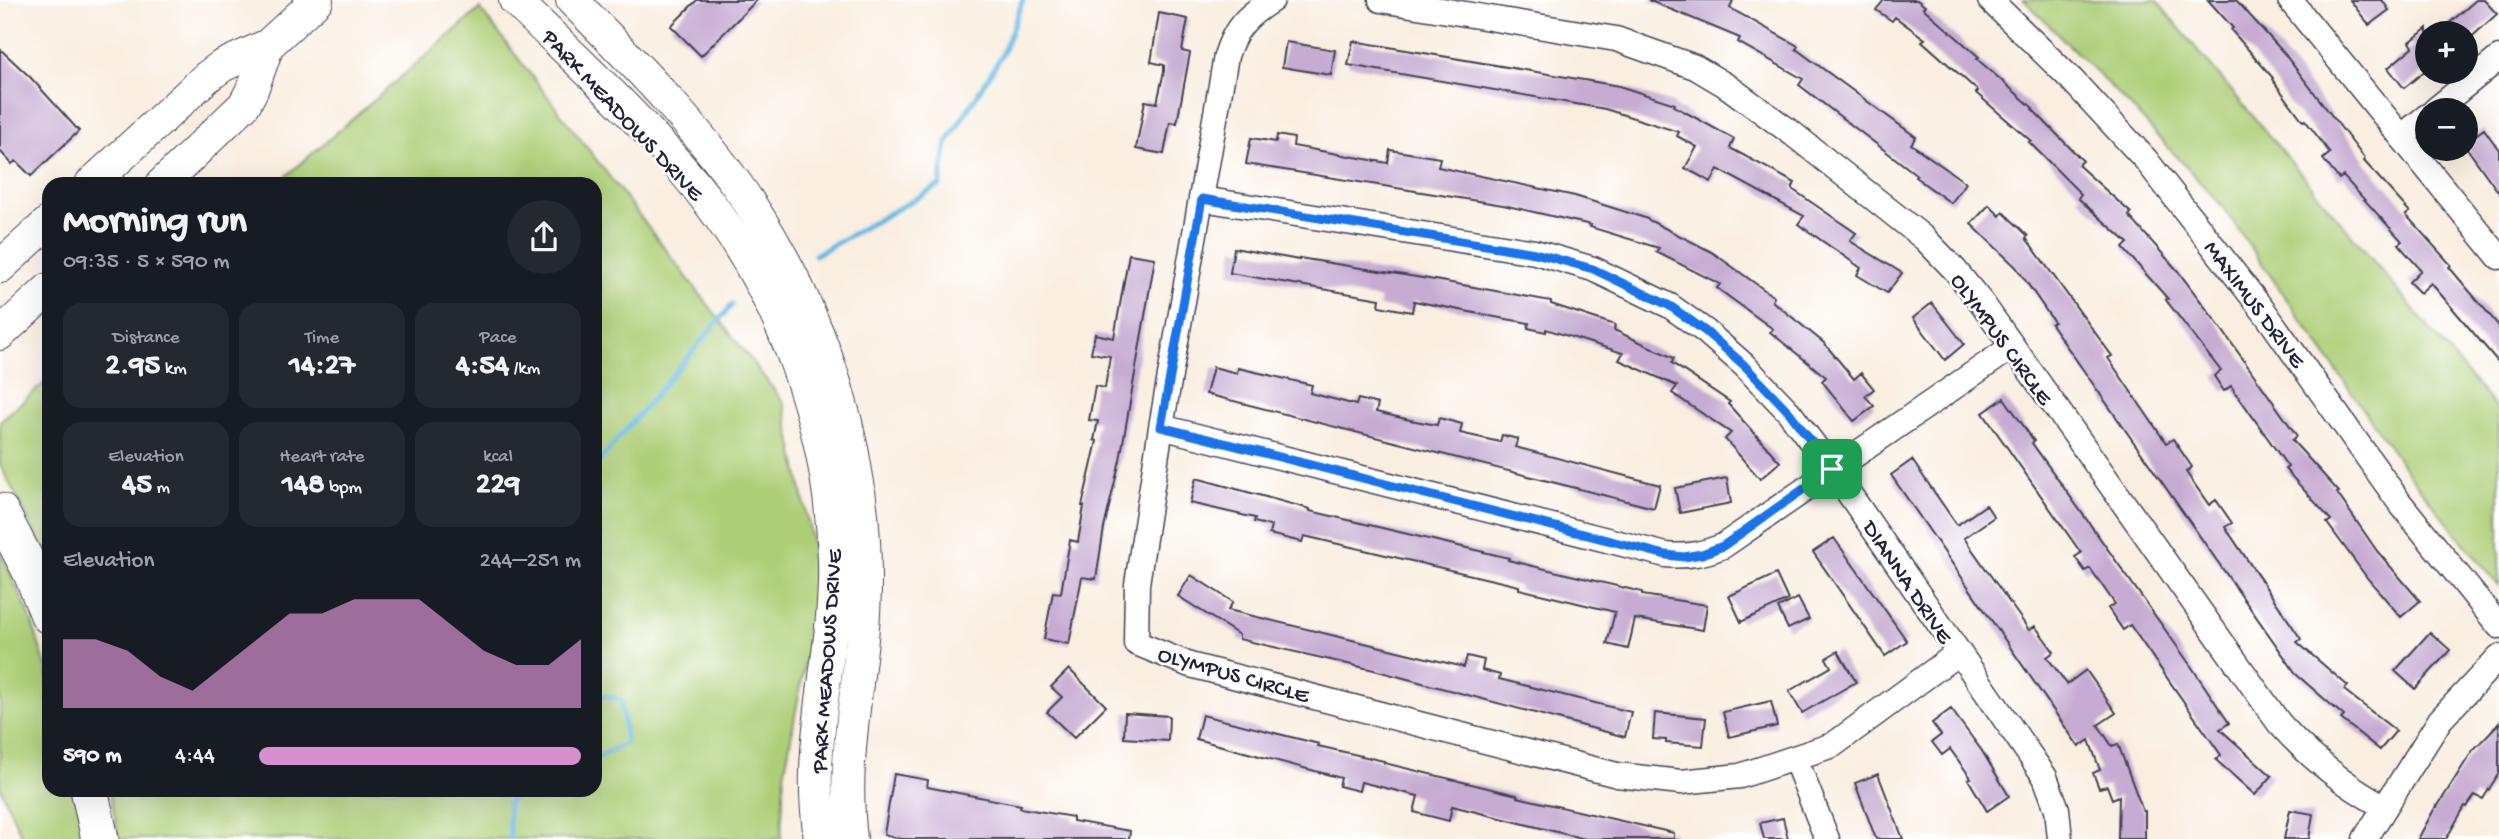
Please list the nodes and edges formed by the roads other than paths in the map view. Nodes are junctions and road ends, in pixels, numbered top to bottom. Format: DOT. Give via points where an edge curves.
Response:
graph roads {
  1 [pos="317,0"];
  2 [pos="516,0"];
  3 [pos="572,0"];
  4 [pos="1272,0"];
  5 [pos="1381,0"];
  6 [pos="1990,0"];
  7 [pos="2290,0"];
  8 [pos="1490,9"];
  9 [pos="268,45"];
  10 [pos="2499,58"];
  11 [pos="2450,98"];
  12 [pos="2415,126"];
  13 [pos="2401,137"];
  14 [pos="99,177"];
  15 [pos="169,177"];
  16 [pos="1202,199"];
  17 [pos="42,228"];
  18 [pos="2499,257"];
  19 [pos="0,267"];
  20 [pos="42,295"];
  21 [pos="0,334"];
  22 [pos="2012,347"];
  23 [pos="1161,427"];
  24 [pos="1832,469"];
  25 [pos="0,512"];
  26 [pos="42,598"];
  27 [pos="2499,626"];
  28 [pos="1958,653"];
  29 [pos="2499,657"];
  30 [pos="1795,758"];
  31 [pos="91,797"];
  32 [pos="2385,807"];
  33 [pos="100,839"];
  34 [pos="820,839"];
  35 [pos="851,839"];
  36 [pos="1828,839"];
  37 [pos="2060,839"];
  38 [pos="2365,839"];
  1 -- 9 [label="main road"];
  2 -- 34 [label="main road, PARK MEADOWS DRIVE" via="696,186 745,256 792,351 825,470 833,529 831,642 816,772"];
  3 -- 35 [label="main road, PARK MEADOWS DRIVE" via="671,104 751,205 806,305 841,398 862,514 865,578 848,754"];
  4 -- 16 [label="street, OLYMPUS CIRCLE" via="1250,14 1233,36"];
  5 -- 8 [label="street, OLYMPUS CIRCLE"];
  6 -- 27 [label="street, MAXIMUS DRIVE" via="2146,160 2266,314 2400,503"];
  7 -- 13 [label="street"];
  8 -- 22 [label="street, OLYMPUS CIRCLE" via="1616,40 1695,67 1727,86 1925,239 1982,303"];
  9 -- 14 [label="main road" via="207,77"];
  9 -- 15 [label="main road" via="244,105"];
  10 -- 11 [label="street"];
  12 -- 13 [label="street"];
  13 -- 18 [label="street"];
  16 -- 23 [label="street, OLYMPUS CIRCLE"];
  16 -- 24 [label="street, DIANNA DRIVE" via="1535,253 1593,269 1670,306 1705,331 1789,412"];
  17 -- 19 [label="main road"];
  20 -- 21 [label="main road"];
  22 -- 24 [label="street"];
  22 -- 32 [label="street, OLYMPUS CIRCLE" via="2279,723 2330,772"];
  23 -- 24 [label="street" via="1684,557 1723,546"];
  23 -- 30 [label="street, OLYMPUS CIRCLE" via="1137,584 1136,643 1190,665 1617,775 1681,782 1740,776"];
  24 -- 28 [label="street, DIANNA DRIVE"];
  25 -- 26 [label="highway"];
  28 -- 30 [label="street, OLYMPUS CIRCLE" via="1833,745"];
  28 -- 37 [label="street, DIANNA DRIVE" via="2045,777 2057,809"];
  29 -- 32 [label="street" via="2440,720"];
  30 -- 36 [label="street"];
  31 -- 33 [label="highway"];
  32 -- 38 [label="street"];
}
